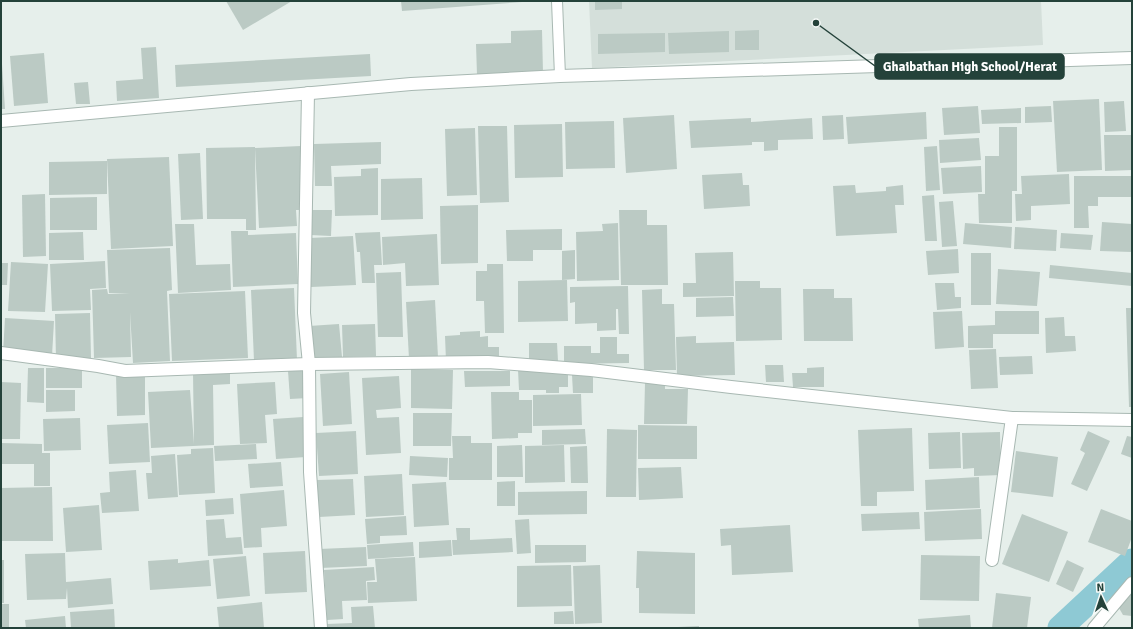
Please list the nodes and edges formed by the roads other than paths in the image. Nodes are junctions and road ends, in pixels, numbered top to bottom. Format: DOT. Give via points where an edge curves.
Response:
graph roads {
  1 [pos="557,1"];
  2 [pos="1132,58"];
  3 [pos="560,76"];
  4 [pos="308,93"];
  5 [pos="1,121"];
  6 [pos="1,353"];
  7 [pos="309,364"];
  8 [pos="1012,418"];
  9 [pos="1132,420"];
  10 [pos="992,560"];
  11 [pos="1132,583"];
  12 [pos="321,628"];
  13 [pos="1094,628"];
  1 -- 3 [label="lane"];
  2 -- 3 [label="street"];
  3 -- 4 [label="street" via="411,84"];
  4 -- 5 [label="street"];
  4 -- 7 [label="street" via="304,313"];
  6 -- 7 [label="street" via="125,371"];
  7 -- 8 [label="street" via="488,362 591,370"];
  7 -- 12 [label="street" via="310,472"];
  8 -- 9 [label="street"];
  8 -- 10 [label="street"];
  11 -- 13 [label="street"];
}
